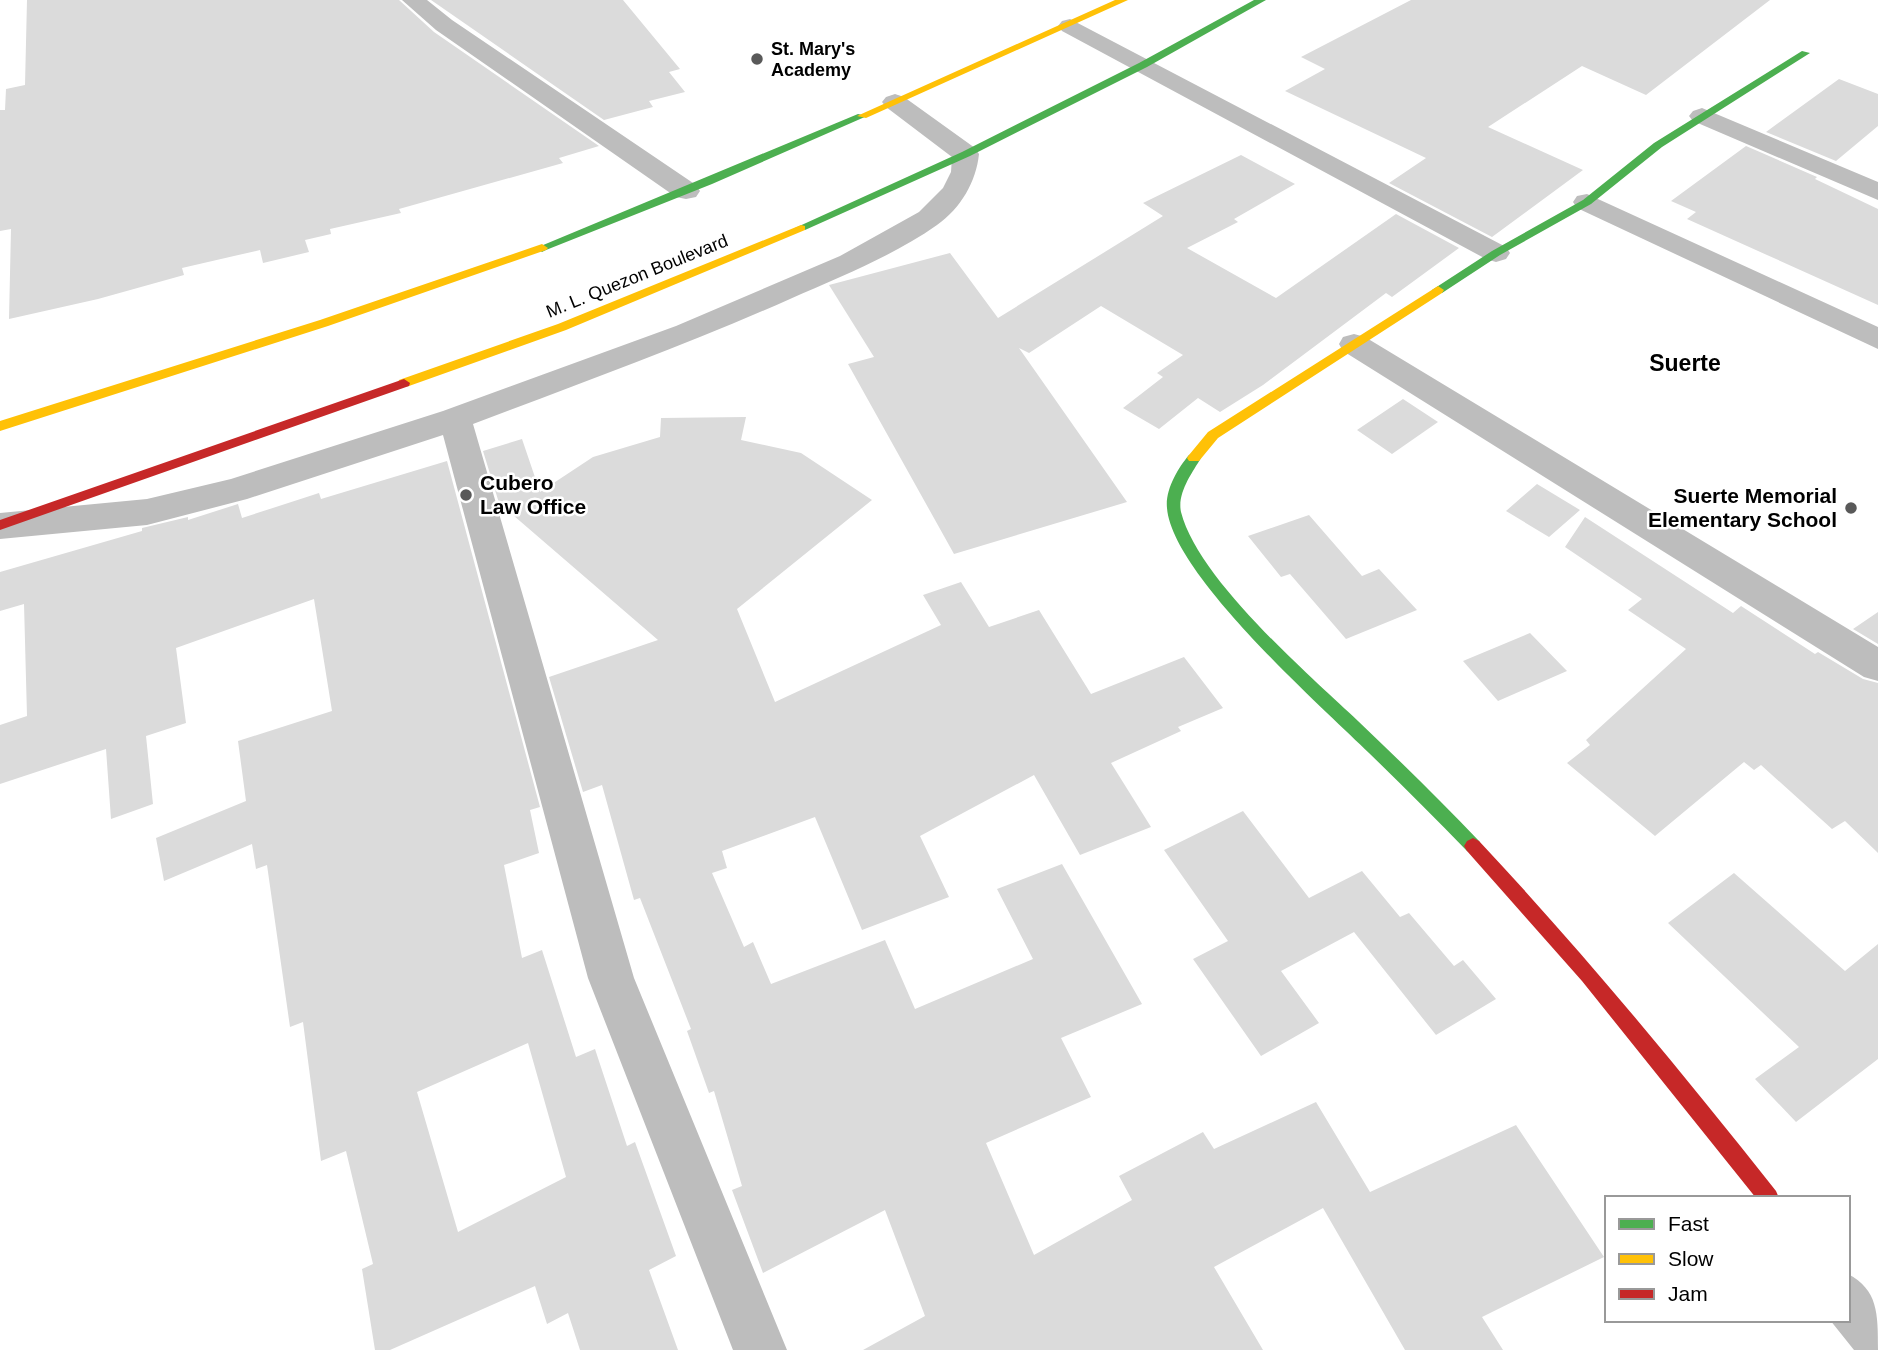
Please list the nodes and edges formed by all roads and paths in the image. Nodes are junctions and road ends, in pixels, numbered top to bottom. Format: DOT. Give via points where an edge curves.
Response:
graph roads {
  1 [pos="413,0"];
  2 [pos="1122,0"];
  3 [pos="1261,0"];
  4 [pos="1070,26"];
  5 [pos="1805,53"];
  6 [pos="1143,65"];
  7 [pos="895,102"];
  8 [pos="1702,116"];
  9 [pos="966,154"];
  10 [pos="686,191"];
  11 [pos="1878,192"];
  12 [pos="1587,202"];
  13 [pos="1496,253"];
  14 [pos="1878,340"];
  15 [pos="1354,344"];
  16 [pos="455,419"];
  17 [pos="0,426"];
  18 [pos="0,525"];
  19 [pos="1878,666"];
  20 [pos="1767,1196"];
  21 [pos="1850,1303"];
  22 [pos="1878,1338"];
  23 [pos="760,1350"];
  1 -- 10 [label="street"];
  2 -- 4 [label="main road"];
  3 -- 6 [label="main road, M. L. Quezon Boulevard"];
  4 -- 6 [label="street"];
  4 -- 7 [label="main road"];
  5 -- 8 [label="main road"];
  6 -- 9 [label="main road, M. L. Quezon Boulevard"];
  6 -- 13 [label="street"];
  7 -- 9 [label="street"];
  7 -- 10 [label="main road"];
  8 -- 11 [label="street"];
  8 -- 12 [label="main road"];
  9 -- 16 [label="street" via="956,191 929,218 895,239 687,333"];
  9 -- 18 [label="main road, M. L. Quezon Boulevard" via="754,249 562,327"];
  10 -- 17 [label="main road" via="516,257 302,331"];
  12 -- 13 [label="main road"];
  12 -- 14 [label="street"];
  13 -- 15 [label="main road"];
  15 -- 19 [label="street"];
  15 -- 20 [label="main road" via="1213,435 1184,469 1173,508 1189,547 1264,641 1441,813 1546,923"];
  16 -- 18 [label="street" via="248,487 148,512"];
  16 -- 23 [label="street" via="611,978"];
  21 -- 22 [label="street"];
}
